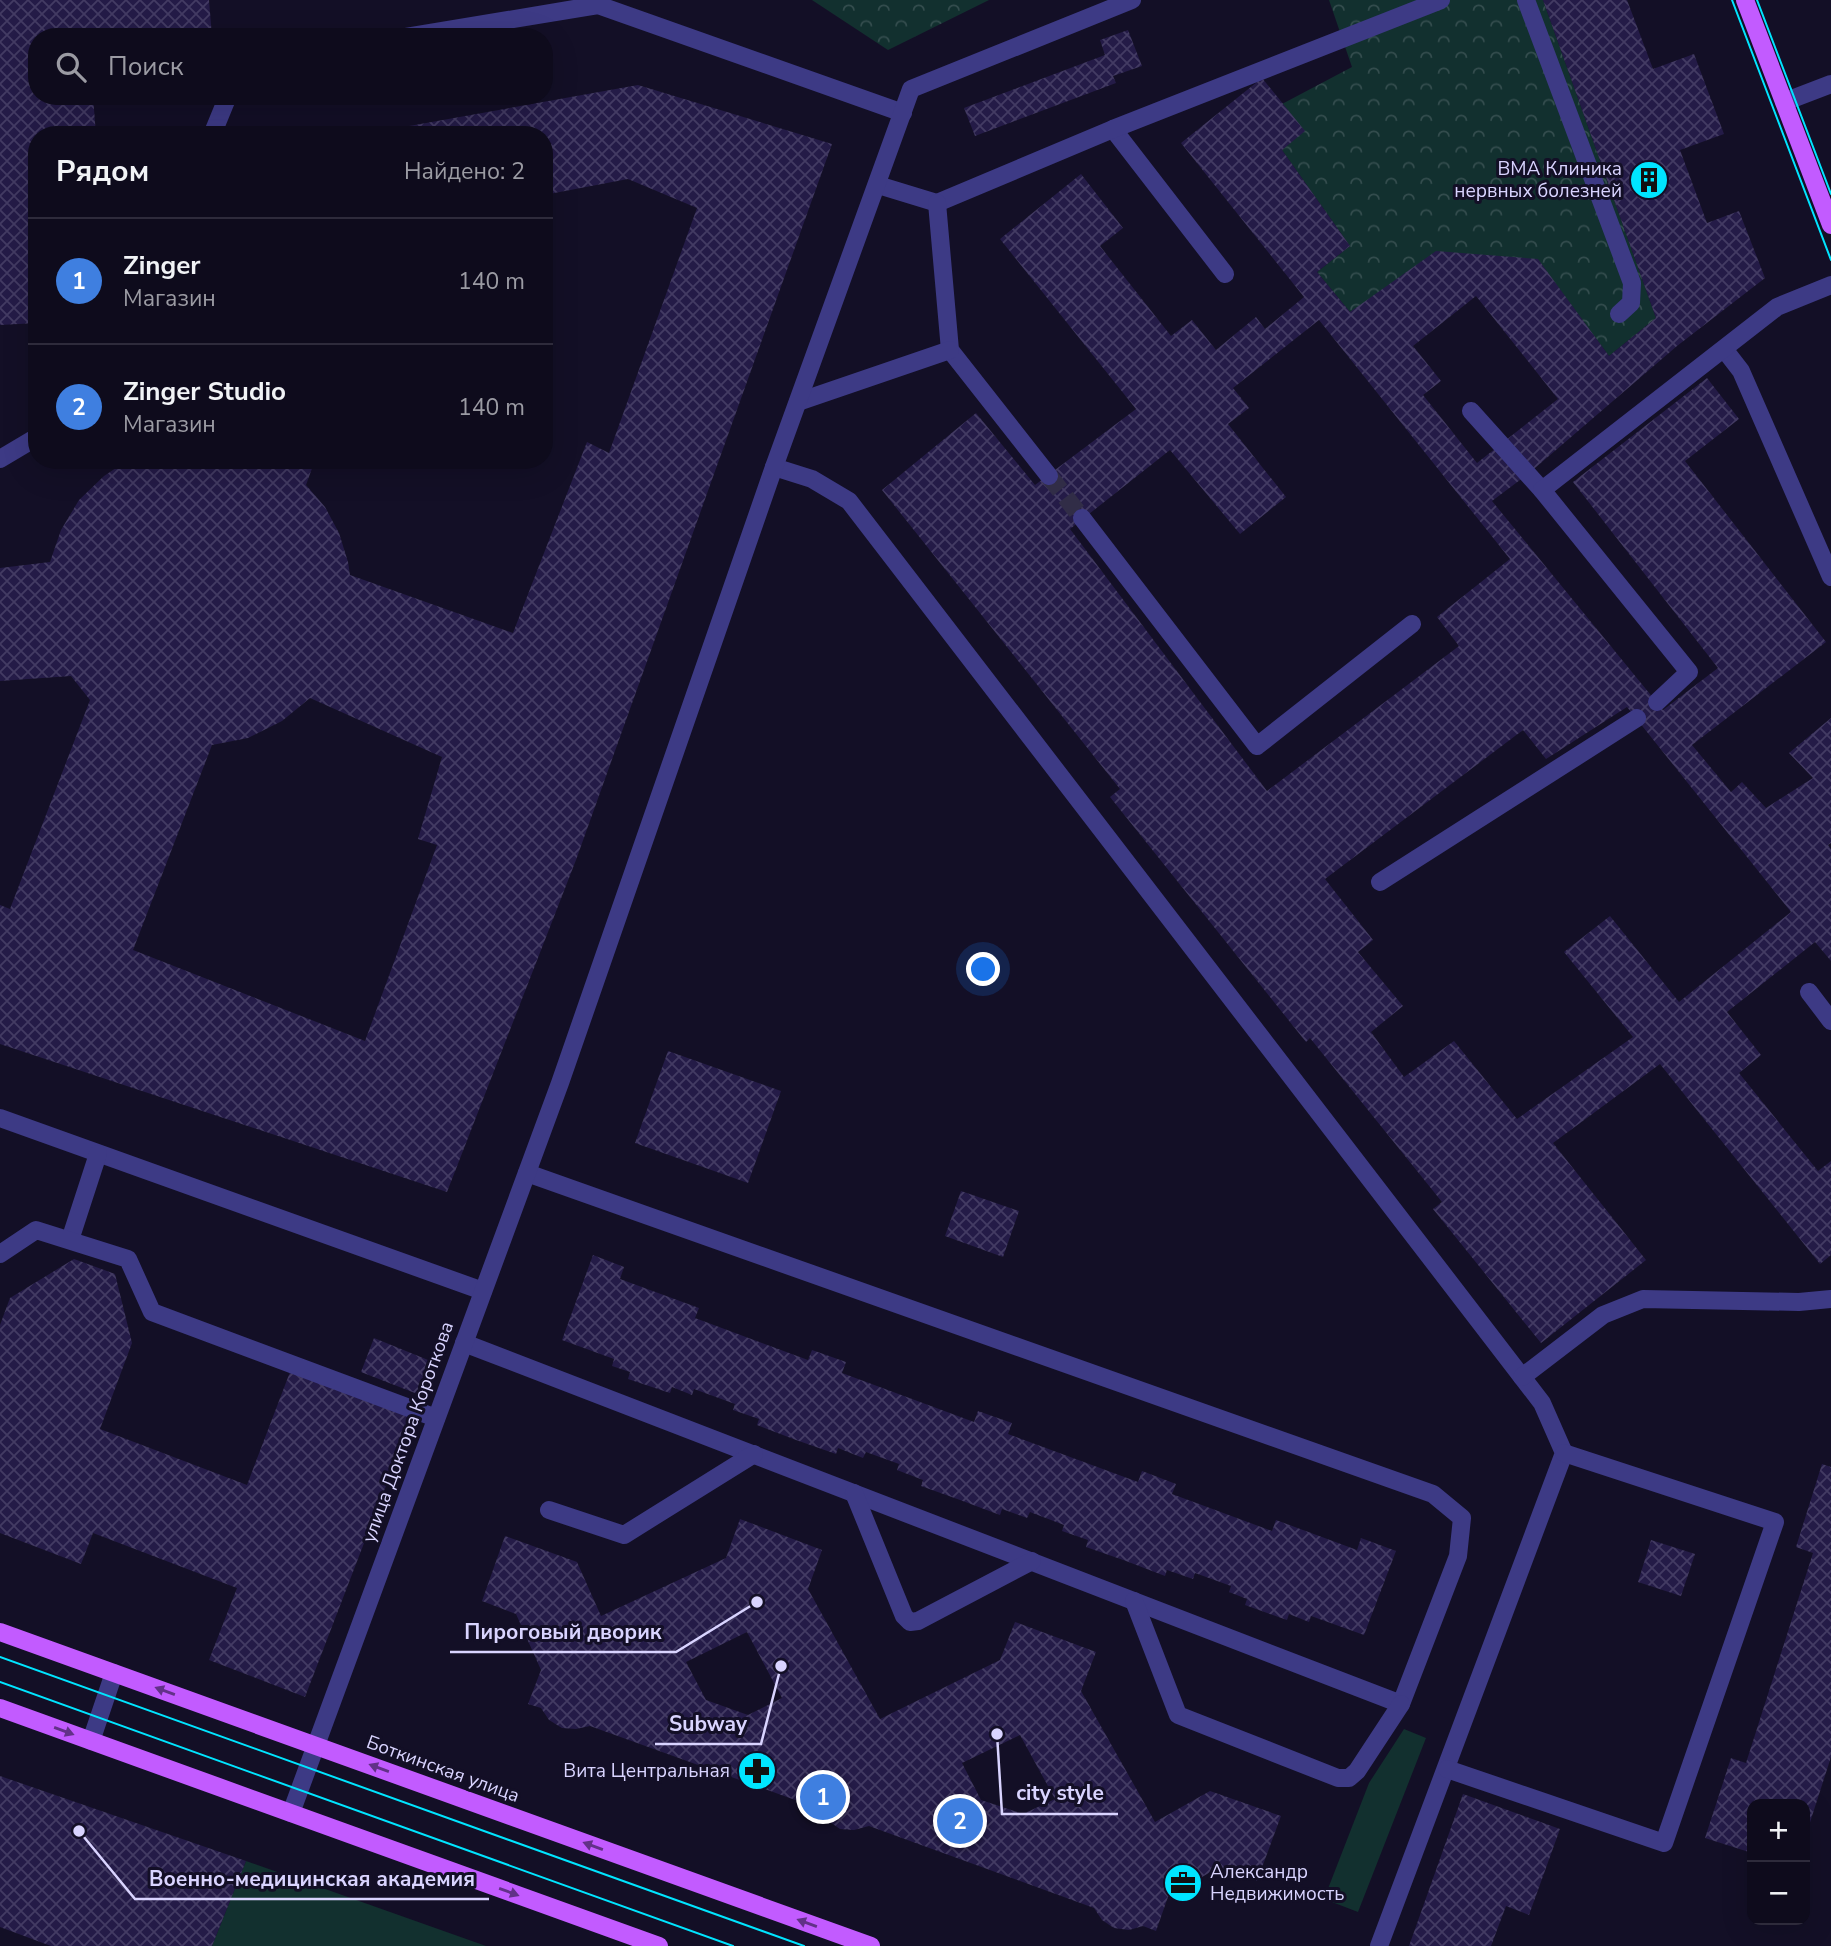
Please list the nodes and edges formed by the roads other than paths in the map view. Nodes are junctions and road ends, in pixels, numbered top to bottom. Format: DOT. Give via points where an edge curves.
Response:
graph roads {
  1 [pos="1132,0"];
  2 [pos="1441,0"];
  3 [pos="1525,0"];
  4 [pos="1745,0"];
  5 [pos="460,28"];
  6 [pos="1831,84"];
  7 [pos="1784,102"];
  8 [pos="224,105"];
  9 [pos="903,113"];
  10 [pos="216,126"];
  11 [pos="1113,130"];
  12 [pos="878,185"];
  13 [pos="937,203"];
  14 [pos="1831,225"];
  15 [pos="1226,274"];
  16 [pos="1831,285"];
  17 [pos="1619,314"];
  18 [pos="1724,349"];
  19 [pos="950,350"];
  20 [pos="798,402"];
  21 [pos="1471,411"];
  22 [pos="28,443"];
  23 [pos="0,459"];
  24 [pos="774,467"];
  25 [pos="1049,476"];
  26 [pos="1542,490"];
  27 [pos="1082,518"];
  28 [pos="1831,577"];
  29 [pos="1412,624"];
  30 [pos="1657,702"];
  31 [pos="1637,718"];
  32 [pos="1380,882"];
  33 [pos="1809,992"];
  34 [pos="1831,1021"];
  35 [pos="0,1118"];
  36 [pos="99,1154"];
  37 [pos="527,1173"];
  38 [pos="70,1240"];
  39 [pos="0,1254"];
  40 [pos="483,1291"];
  41 [pos="1831,1299"];
  42 [pos="464,1343"];
  43 [pos="1522,1377"];
  44 [pos="436,1418"];
  45 [pos="1564,1453"];
  46 [pos="754,1454"];
  47 [pos="854,1493"];
  48 [pos="548,1510"];
  49 [pos="1032,1561"];
  50 [pos="1134,1601"];
  51 [pos="0,1632"];
  52 [pos="114,1673"];
  53 [pos="1401,1704"];
  54 [pos="0,1708"];
  55 [pos="91,1741"];
  56 [pos="316,1746"];
  57 [pos="1447,1769"];
  58 [pos="291,1813"];
  59 [pos="659,1946"];
  60 [pos="871,1946"];
  61 [pos="1379,1946"];
  1 -- 9 [label="street, улица Доктора Короткова" via="911,89"];
  2 -- 11 [label="street"];
  3 -- 17 [label="street" via="1632,282 1631,303"];
  4 -- 7 [label="main road"];
  5 -- 9 [label="street" via="598,5"];
  6 -- 7 [label="street"];
  7 -- 14 [label="main road"];
  8 -- 10 [label="street"];
  9 -- 12 [label="street, улица Доктора Короткова"];
  11 -- 13 [label="street"];
  11 -- 15 [label="street"];
  12 -- 13 [label="street"];
  12 -- 20 [label="street, улица Доктора Короткова"];
  13 -- 19 [label="street"];
  16 -- 18 [label="street" via="1777,307"];
  18 -- 26 [label="street"];
  18 -- 28 [label="street" via="1741,371"];
  19 -- 20 [label="street"];
  19 -- 25 [label="street"];
  20 -- 24 [label="street, улица Доктора Короткова"];
  21 -- 26 [label="street"];
  22 -- 23 [label="street"];
  24 -- 37 [label="street, улица Доктора Короткова"];
  24 -- 43 [label="street" via="812,479 849,501"];
  26 -- 30 [label="street" via="1689,672"];
  27 -- 29 [label="street" via="1257,746"];
  31 -- 32 [label="street"];
  33 -- 34 [label="street"];
  35 -- 36 [label="street"];
  36 -- 38 [label="street"];
  36 -- 40 [label="street"];
  37 -- 40 [label="street, улица Доктора Короткова"];
  37 -- 53 [label="street" via="1433,1494 1462,1518 1458,1556"];
  38 -- 39 [label="street" via="36,1230"];
  38 -- 44 [label="street" via="128,1259 152,1312"];
  40 -- 42 [label="street, улица Доктора Короткова"];
  41 -- 43 [label="street" via="1643,1299 1602,1315"];
  42 -- 44 [label="street, улица Доктора Короткова"];
  42 -- 46 [label="street"];
  43 -- 45 [label="street" via="1542,1403"];
  44 -- 56 [label="street, улица Доктора Короткова"];
  45 -- 57 [label="street"];
  45 -- 57 [label="street" via="1775,1522 1664,1843"];
  46 -- 47 [label="street"];
  46 -- 48 [label="street" via="624,1535"];
  47 -- 49 [label="street"];
  47 -- 49 [label="street" via="910,1622"];
  49 -- 50 [label="street"];
  50 -- 53 [label="street"];
  50 -- 53 [label="street" via="1178,1714 1338,1777 1349,1778 1357,1771"];
  51 -- 52 [label="main road, Боткинская улица"];
  52 -- 55 [label="street"];
  56 -- 52 [label="main road, Боткинская улица, one-way"];
  54 -- 55 [label="main road, one-way"];
  55 -- 58 [label="main road"];
  56 -- 58 [label="street, улица Доктора Короткова"];
  60 -- 56 [label="main road, Боткинская улица, one-way"];
  57 -- 61 [label="street"];
  58 -- 59 [label="main road, one-way"];
}
